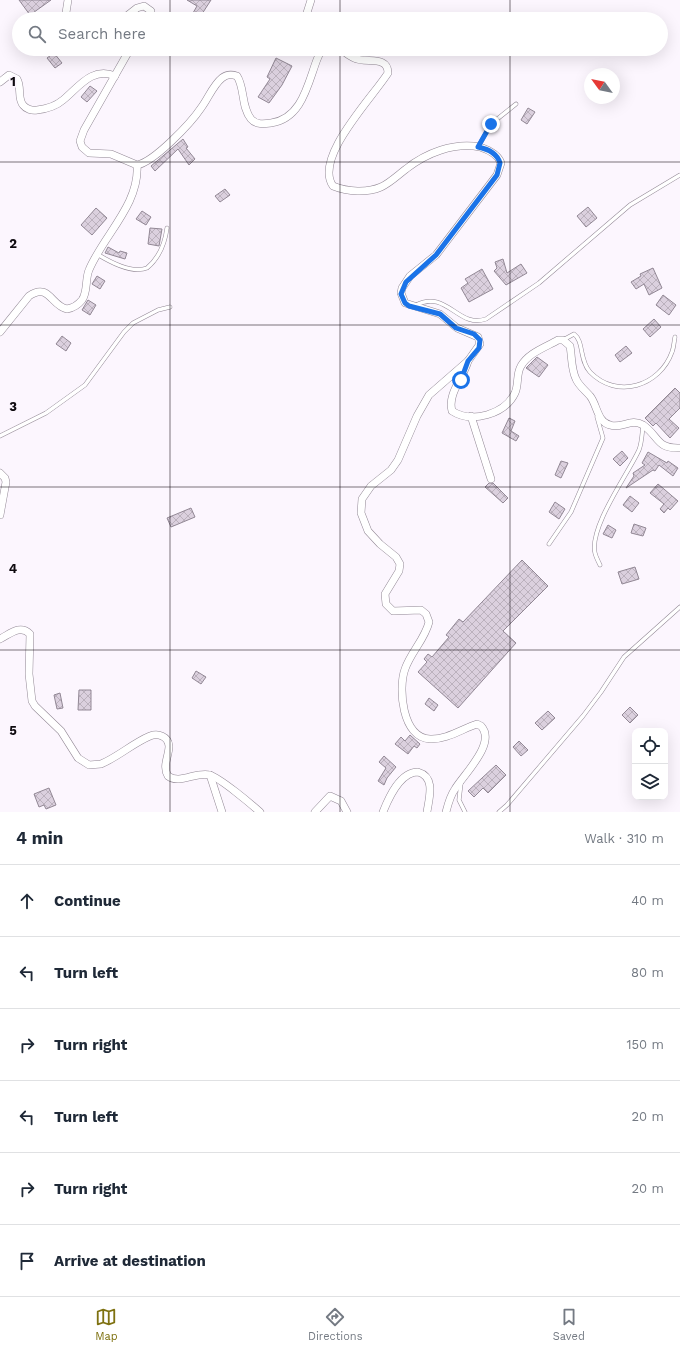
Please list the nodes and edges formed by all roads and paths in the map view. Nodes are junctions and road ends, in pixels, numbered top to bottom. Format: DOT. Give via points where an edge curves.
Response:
graph roads {
  1 [pos="68,0"];
  2 [pos="311,0"];
  3 [pos="66,12"];
  4 [pos="132,12"];
  5 [pos="151,12"];
  6 [pos="307,12"];
  7 [pos="126,56"];
  8 [pos="319,56"];
  9 [pos="350,56"];
  10 [pos="115,76"];
  11 [pos="0,82"];
  12 [pos="516,104"];
  13 [pos="478,147"];
  14 [pos="137,166"];
  15 [pos="680,175"];
  16 [pos="167,228"];
  17 [pos="96,253"];
  18 [pos="170,307"];
  19 [pos="414,307"];
  20 [pos="0,332"];
  21 [pos="675,337"];
  22 [pos="563,340"];
  23 [pos="468,361"];
  24 [pos="597,410"];
  25 [pos="471,416"];
  26 [pos="643,426"];
  27 [pos="0,436"];
  28 [pos="680,448"];
  29 [pos="0,473"];
  30 [pos="491,479"];
  31 [pos="0,515"];
  32 [pos="549,544"];
  33 [pos="600,565"];
  34 [pos="680,607"];
  35 [pos="0,639"];
  36 [pos="210,775"];
  37 [pos="463,776"];
  38 [pos="222,812"];
  39 [pos="260,812"];
  40 [pos="315,812"];
  41 [pos="348,812"];
  42 [pos="383,812"];
  43 [pos="427,812"];
  44 [pos="446,812"];
  45 [pos="465,812"];
  46 [pos="499,812"];
  1 -- 3 [label="street"];
  2 -- 6 [label="street"];
  4 -- 5 [label="street" via="144,6"];
  7 -- 10 [label="street"];
  8 -- 14 [label="street" via="299,106 288,118 267,124 253,121 248,114 241,82 236,76 229,74 217,83 202,108 185,128 146,162"];
  9 -- 13 [label="street" via="384,63 388,67 388,73 334,151 328,171 333,186 368,191 389,182 417,161 433,153 462,146"];
  10 -- 11 [label="street" via="103,73 90,77 61,102 49,108 34,110 24,106 20,100 21,88 17,79 9,75"];
  10 -- 14 [label="street" via="84,130 80,142 90,153 111,154"];
  12 -- 13 [label="lane" via="491,124"];
  13 -- 19 [label="street" via="498,156 499,171 436,255 406,282 401,294 402,299"];
  14 -- 17 [label="street" via="138,180 133,196"];
  15 -- 19 [label="lane" via="630,205 539,283 486,319 465,319 449,306 438,302 428,301"];
  16 -- 17 [label="lane" via="160,251 144,270 124,266"];
  17 -- 20 [label="street" via="86,278 85,294 75,306 64,309 47,294 34,292"];
  18 -- 27 [label="lane" via="158,310 133,323 94,376 85,384 46,413"];
  19 -- 23 [label="street" via="440,314 456,328 478,337 479,348"];
  21 -- 22 [label="lane" via="672,352 656,373 647,380 628,387 609,386 590,372 582,360 577,336 574,334"];
  22 -- 24 [label="street" via="570,346 576,380 594,401"];
  22 -- 25 [label="street" via="558,340 525,360 520,367 519,384 509,402 489,414"];
  23 -- 25 [label="street" via="450,406 457,415"];
  23 -- 37 [label="street" via="429,395 414,420 398,460 391,470 365,492 360,506 368,531 396,557 400,564 397,576 385,594 386,604 393,611 421,610 429,622 408,660 401,687 403,705 411,726 424,738 431,739 444,738 477,724 485,730 486,741"];
  24 -- 26 [label="street" via="610,426 630,422"];
  24 -- 32 [label="lane" via="603,438 571,512"];
  25 -- 30 [label="street"];
  26 -- 28 [label="street" via="663,446"];
  26 -- 33 [label="lane" via="639,450 614,494 596,535 595,554"];
  29 -- 31 [label="street" via="6,482"];
  34 -- 46 [label="lane" via="624,657 584,716"];
  35 -- 36 [label="street" via="21,629 30,634 28,662 32,700 38,710 62,731 74,753 83,762 95,766 101,764 155,735 168,742 168,776 177,780 192,775"];
  36 -- 38 [label="street"];
  36 -- 39 [label="street" via="242,796"];
  37 -- 44 [label="street"];
  37 -- 45 [label="lane" via="459,800"];
  40 -- 41 [label="street" via="330,796 341,801"];
  42 -- 43 [label="street" via="396,787 406,776 418,772 426,775 430,782"];
}
